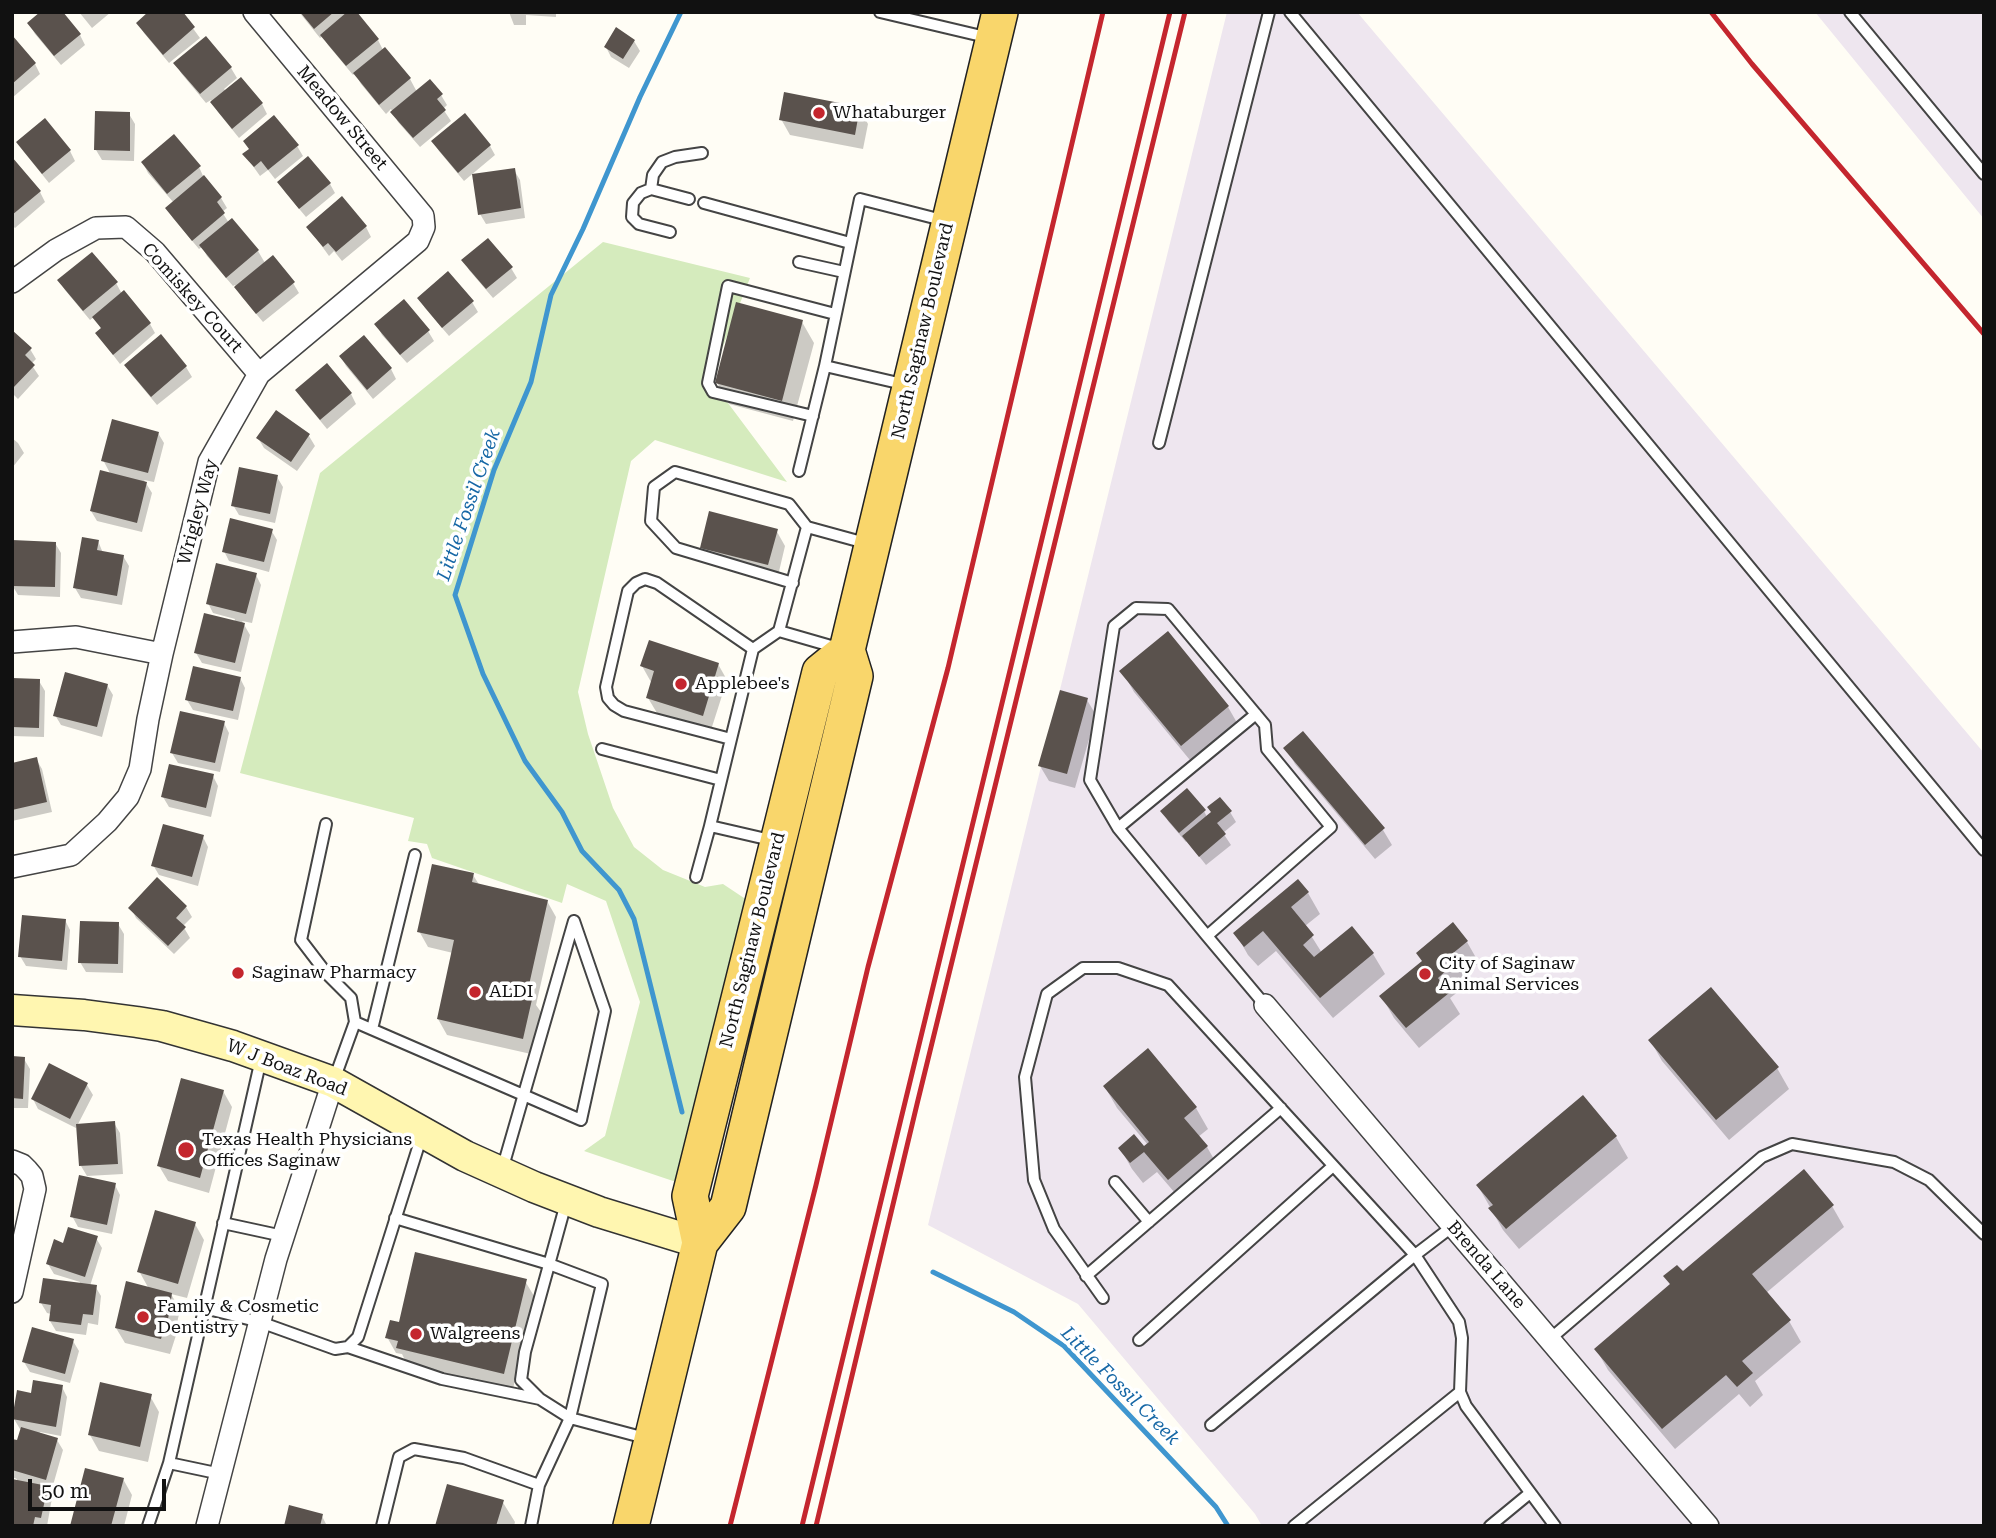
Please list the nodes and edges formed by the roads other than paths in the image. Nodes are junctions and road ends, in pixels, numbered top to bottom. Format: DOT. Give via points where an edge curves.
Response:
graph roads {
  1 [pos="254,12"];
  2 [pos="880,12"];
  3 [pos="1269,12"];
  4 [pos="1290,12"];
  5 [pos="1850,12"];
  6 [pos="996,26"];
  7 [pos="702,153"];
  8 [pos="1984,174"];
  9 [pos="651,189"];
  10 [pos="689,199"];
  11 [pos="704,204"];
  12 [pos="949,221"];
  13 [pos="424,227"];
  14 [pos="670,232"];
  15 [pos="850,243"];
  16 [pos="799,262"];
  17 [pos="844,272"];
  18 [pos="12,282"];
  19 [pos="835,314"];
  20 [pos="825,366"];
  21 [pos="258,374"];
  22 [pos="910,385"];
  23 [pos="813,416"];
  24 [pos="1159,443"];
  25 [pos="799,471"];
  26 [pos="807,527"];
  27 [pos="871,545"];
  28 [pos="793,583"];
  29 [pos="779,631"];
  30 [pos="12,642"];
  31 [pos="753,649"];
  32 [pos="847,650"];
  33 [pos="162,654"];
  34 [pos="1256,714"];
  35 [pos="731,739"];
  36 [pos="602,749"];
  37 [pos="721,780"];
  38 [pos="326,824"];
  39 [pos="710,826"];
  40 [pos="1118,828"];
  41 [pos="778,842"];
  42 [pos="1984,850"];
  43 [pos="415,855"];
  44 [pos="12,867"];
  45 [pos="696,877"];
  46 [pos="1207,936"];
  47 [pos="1265,1005"];
  48 [pos="12,1010"];
  49 [pos="355,1023"];
  50 [pos="372,1030"];
  51 [pos="262,1056"];
  52 [pos="333,1082"];
  53 [pos="525,1096"];
  54 [pos="1280,1108"];
  55 [pos="423,1133"];
  56 [pos="20,1166"];
  57 [pos="1333,1166"];
  58 [pos="502,1172"];
  59 [pos="1115,1182"];
  60 [pos="567,1200"];
  61 [pos="395,1218"];
  62 [pos="1149,1222"];
  63 [pos="223,1223"];
  64 [pos="1452,1226"];
  65 [pos="1984,1234"];
  66 [pos="283,1236"];
  67 [pos="700,1243"];
  68 [pos="1415,1255"];
  69 [pos="549,1264"];
  70 [pos="1086,1276"];
  71 [pos="12,1293"];
  72 [pos="1103,1298"];
  73 [pos="204,1308"];
  74 [pos="260,1322"];
  75 [pos="1550,1339"];
  76 [pos="1139,1340"];
  77 [pos="348,1347"];
  78 [pos="1460,1392"];
  79 [pos="540,1399"];
  80 [pos="570,1418"];
  81 [pos="1211,1425"];
  82 [pos="653,1440"];
  83 [pos="169,1463"];
  84 [pos="221,1474"];
  85 [pos="538,1485"];
  86 [pos="1530,1493"];
  87 [pos="148,1526"];
  88 [pos="207,1526"];
  89 [pos="382,1526"];
  90 [pos="530,1526"];
  91 [pos="631,1526"];
  92 [pos="1294,1526"];
  93 [pos="1490,1526"];
  94 [pos="1555,1526"];
  95 [pos="1708,1526"];
  1 -- 13 [label="street, Meadow Street" via="422,216"];
  2 -- 6 [label="lane"];
  3 -- 24 [label="lane"];
  4 -- 42 [label="lane"];
  5 -- 8 [label="lane"];
  6 -- 12 [label="main road, North Saginaw Boulevard"];
  7 -- 9 [label="lane" via="662,162"];
  9 -- 10 [label="lane"];
  9 -- 14 [label="lane" via="633,203 632,216 639,224"];
  11 -- 15 [label="lane"];
  12 -- 15 [label="lane" via="860,198"];
  12 -- 22 [label="main road, North Saginaw Boulevard"];
  13 -- 21 [label="street, Wrigley Way" via="418,241"];
  15 -- 17 [label="lane"];
  16 -- 17 [label="lane"];
  17 -- 19 [label="lane"];
  18 -- 21 [label="street, Comiskey Court" via="96,228 125,227 155,252"];
  19 -- 20 [label="lane"];
  19 -- 23 [label="lane" via="727,286 708,383 713,392"];
  20 -- 22 [label="lane"];
  20 -- 23 [label="lane"];
  21 -- 33 [label="street, Wrigley Way" via="209,462"];
  22 -- 27 [label="main road, North Saginaw Boulevard"];
  23 -- 25 [label="lane"];
  26 -- 27 [label="lane"];
  26 -- 28 [label="lane"];
  26 -- 28 [label="lane" via="789,504 675,472 654,488 651,521 676,548"];
  27 -- 32 [label="main road, North Saginaw Boulevard"];
  28 -- 29 [label="lane"];
  29 -- 31 [label="lane"];
  29 -- 32 [label="lane"];
  30 -- 33 [label="street" via="76,637"];
  31 -- 35 [label="lane"];
  31 -- 35 [label="lane" via="657,583 645,579 628,592 606,687 608,698 624,711"];
  32 -- 41 [label="main road, North Saginaw Boulevard" via="820,672"];
  32 -- 67 [label="main road, North Saginaw Boulevard" via="855,676 728,1206"];
  33 -- 44 [label="street, Wrigley Way" via="140,769 128,797 71,855"];
  34 -- 40 [label="lane"];
  34 -- 40 [label="lane" via="1168,609 1136,608 1114,626 1090,780"];
  34 -- 46 [label="lane" via="1265,725 1267,749 1331,827"];
  35 -- 37 [label="lane"];
  36 -- 37 [label="lane"];
  37 -- 39 [label="lane"];
  38 -- 49 [label="lane" via="301,940 351,998"];
  39 -- 41 [label="lane"];
  39 -- 45 [label="lane"];
  40 -- 46 [label="lane"];
  41 -- 67 [label="main road, North Saginaw Boulevard" via="690,1196"];
  43 -- 50 [label="lane"];
  46 -- 47 [label="lane"];
  47 -- 64 [label="street, Brenda Lane"];
  48 -- 51 [label="main road, W J Boaz Road" via="162,1026"];
  49 -- 50 [label="lane"];
  49 -- 52 [label="lane"];
  50 -- 53 [label="lane"];
  51 -- 52 [label="main road, W J Boaz Road"];
  51 -- 63 [label="lane"];
  52 -- 55 [label="main road, W J Boaz Road"];
  52 -- 66 [label="street"];
  53 -- 53 [label="lane" via="563,958 574,921 606,1011 581,1120"];
  53 -- 58 [label="lane"];
  54 -- 57 [label="lane"];
  54 -- 62 [label="lane"];
  54 -- 70 [label="lane" via="1168,985 1118,968 1083,968 1047,995 1025,1077 1034,1180 1055,1229"];
  55 -- 58 [label="main road, W J Boaz Road"];
  55 -- 61 [label="lane"];
  56 -- 71 [label="street" via="34,1182 34,1197"];
  57 -- 68 [label="lane"];
  57 -- 76 [label="lane"];
  58 -- 60 [label="main road, W J Boaz Road"];
  59 -- 62 [label="lane"];
  60 -- 67 [label="main road, W J Boaz Road"];
  60 -- 69 [label="lane"];
  61 -- 69 [label="lane"];
  61 -- 77 [label="lane" via="358,1337"];
  62 -- 70 [label="lane"];
  63 -- 66 [label="lane"];
  63 -- 73 [label="lane"];
  64 -- 68 [label="lane"];
  64 -- 75 [label="street, Brenda Lane"];
  65 -- 75 [label="lane" via="1929,1180 1894,1162 1792,1144 1762,1157"];
  66 -- 74 [label="street"];
  67 -- 82 [label="main road, North Saginaw Boulevard"];
  68 -- 78 [label="lane" via="1459,1322"];
  68 -- 81 [label="lane"];
  69 -- 79 [label="lane" via="521,1380"];
  69 -- 80 [label="lane" via="602,1284"];
  70 -- 72 [label="lane"];
  73 -- 74 [label="lane"];
  73 -- 83 [label="lane"];
  74 -- 77 [label="lane" via="335,1349"];
  74 -- 84 [label="street"];
  75 -- 95 [label="street, Brenda Lane"];
  77 -- 79 [label="lane" via="442,1379"];
  78 -- 86 [label="lane"];
  78 -- 92 [label="lane"];
  79 -- 80 [label="lane"];
  80 -- 82 [label="lane"];
  80 -- 85 [label="lane"];
  82 -- 91 [label="main road, North Saginaw Boulevard"];
  83 -- 84 [label="lane"];
  83 -- 87 [label="lane"];
  84 -- 88 [label="street"];
  85 -- 89 [label="lane" via="464,1458 414,1448 399,1457"];
  85 -- 90 [label="lane"];
  86 -- 93 [label="lane"];
  86 -- 94 [label="lane"];
}
